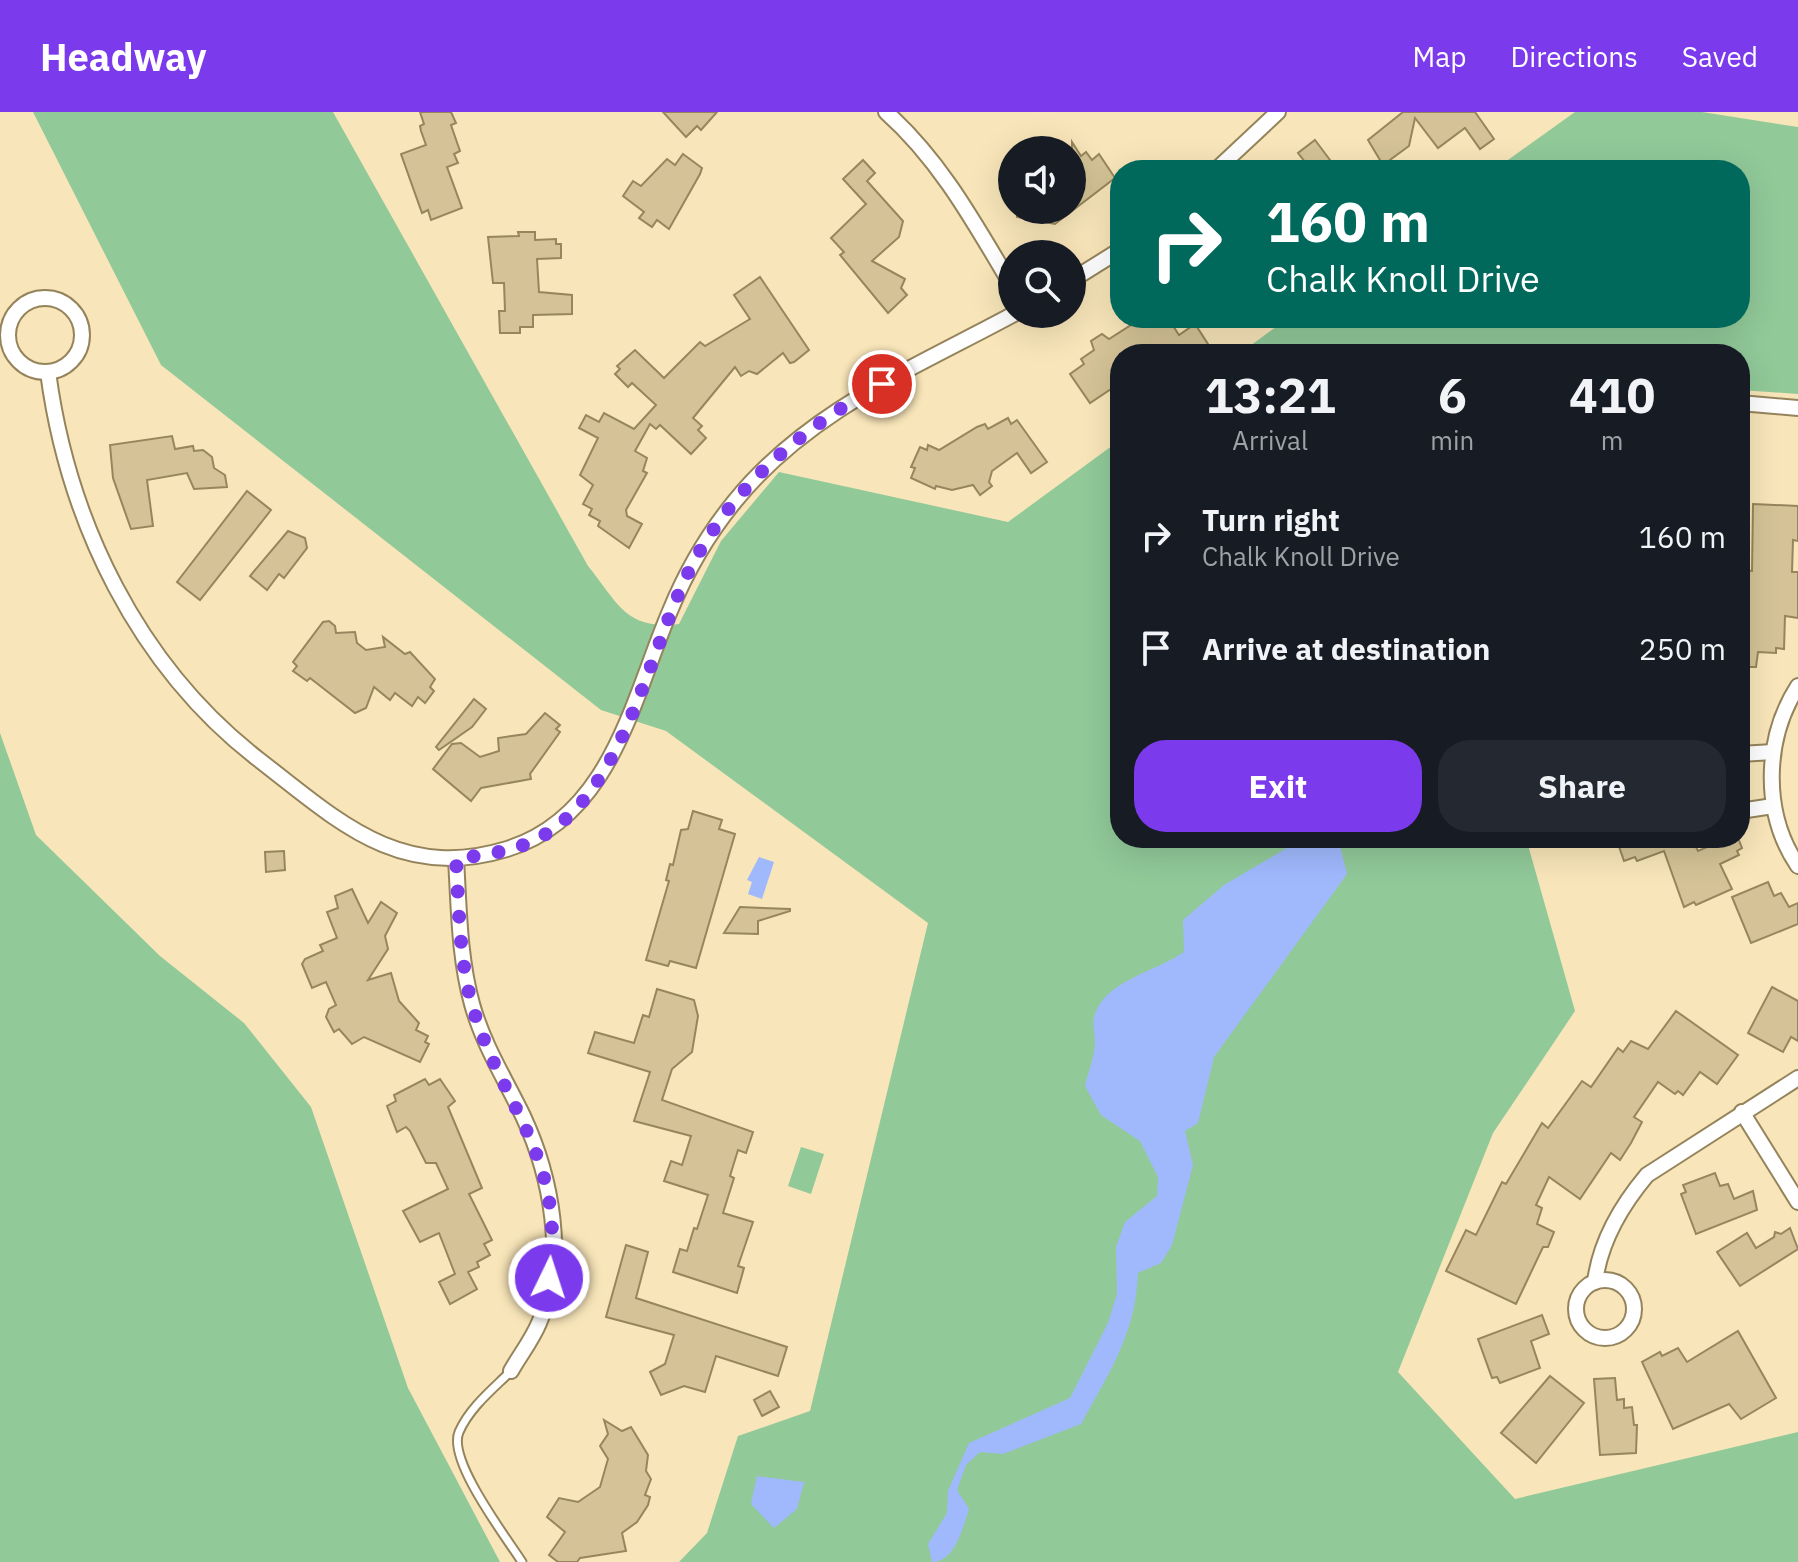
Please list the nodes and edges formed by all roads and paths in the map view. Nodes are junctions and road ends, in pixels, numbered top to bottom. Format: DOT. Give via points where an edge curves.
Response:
graph roads {
  1 [pos="886,112"];
  2 [pos="1278,112"];
  3 [pos="1227,160"];
  4 [pos="1110,256"];
  5 [pos="998,263"];
  6 [pos="1086,271"];
  7 [pos="998,323"];
  8 [pos="48,372"];
  9 [pos="1750,404"];
  10 [pos="1798,408"];
  11 [pos="1798,686"];
  12 [pos="1773,752"];
  13 [pos="1750,753"];
  14 [pos="1773,806"];
  15 [pos="1750,809"];
  16 [pos="456,859"];
  17 [pos="1798,866"];
  18 [pos="1798,1078"];
  19 [pos="1742,1112"];
  20 [pos="1798,1202"];
  21 [pos="1595,1282"];
  22 [pos="511,1371"];
  23 [pos="522,1562"];
  1 -- 5 [label="street" via="956,193"];
  2 -- 3 [label="street"];
  4 -- 6 [label="street"];
  7 -- 16 [label="street" via="823,417 775,458 735,501 696,558 615,752 595,785 566,818 533,841"];
  8 -- 8 [label="street" via="71,362 82,340 77,316 47,298 24,305 8,336 10,348 25,367"];
  8 -- 16 [label="street" via="58,433 93,541 136,624 171,675 241,746 351,831 398,852"];
  9 -- 10 [label="street"];
  11 -- 12 [label="street" via="1783,709"];
  12 -- 13 [label="street"];
  12 -- 14 [label="street"];
  14 -- 15 [label="street"];
  14 -- 17 [label="street" via="1784,844"];
  16 -- 22 [label="street" via="472,1005 534,1141 550,1207 547,1297 540,1322"];
  18 -- 19 [label="street"];
  19 -- 20 [label="street"];
  19 -- 21 [label="street" via="1671,1157 1632,1193 1598,1254"];
  21 -- 21 [label="street" via="1581,1294 1577,1313 1585,1329 1610,1338 1627,1328 1633,1302 1622,1286"];
  22 -- 23 [label="lane" via="474,1408 458,1435 472,1483"];
}
